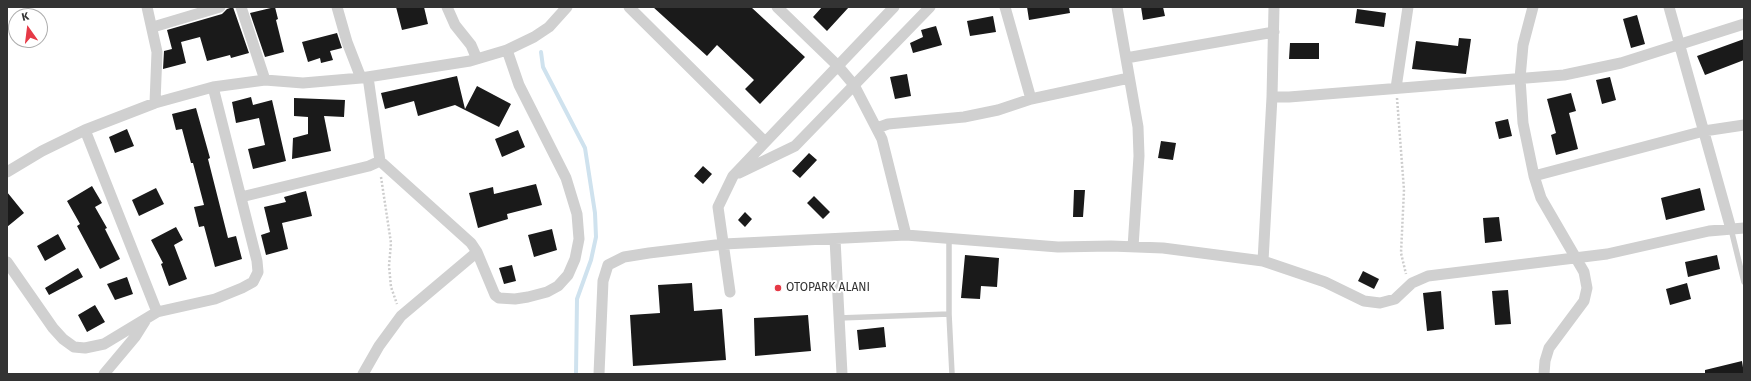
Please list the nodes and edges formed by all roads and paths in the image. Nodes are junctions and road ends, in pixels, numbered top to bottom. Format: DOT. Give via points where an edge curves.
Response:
graph roads {
  1 [pos="147,7"];
  2 [pos="220,7"];
  3 [pos="241,7"];
  4 [pos="337,7"];
  5 [pos="448,7"];
  6 [pos="567,7"];
  7 [pos="629,7"];
  8 [pos="777,7"];
  9 [pos="894,7"];
  10 [pos="930,7"];
  11 [pos="1006,7"];
  12 [pos="1117,7"];
  13 [pos="1274,7"];
  14 [pos="1408,7"];
  15 [pos="1533,7"];
  16 [pos="1669,7"];
  17 [pos="1744,24"];
  18 [pos="153,27"];
  19 [pos="1274,32"];
  20 [pos="1680,46"];
  21 [pos="507,50"];
  22 [pos="477,58"];
  23 [pos="1126,58"];
  24 [pos="838,66"];
  25 [pos="365,78"];
  26 [pos="1129,78"];
  27 [pos="1520,78"];
  28 [pos="265,80"];
  29 [pos="854,85"];
  30 [pos="212,86"];
  31 [pos="1396,88"];
  32 [pos="1272,97"];
  33 [pos="1031,99"];
  34 [pos="155,103"];
  35 [pos="1744,125"];
  36 [pos="877,128"];
  37 [pos="86,130"];
  38 [pos="1704,131"];
  39 [pos="765,142"];
  40 [pos="380,161"];
  41 [pos="7,172"];
  42 [pos="733,176"];
  43 [pos="1534,176"];
  44 [pos="241,197"];
  45 [pos="1744,228"];
  46 [pos="1731,229"];
  47 [pos="906,235"];
  48 [pos="835,239"];
  49 [pos="949,239"];
  50 [pos="724,244"];
  51 [pos="1133,247"];
  52 [pos="477,252"];
  53 [pos="1576,257"];
  54 [pos="1263,261"];
  55 [pos="7,262"];
  56 [pos="1744,282"];
  57 [pos="1412,283"];
  58 [pos="730,292"];
  59 [pos="157,312"];
  60 [pos="949,314"];
  61 [pos="401,316"];
  62 [pos="147,318"];
  63 [pos="839,318"];
  64 [pos="104,374"];
  65 [pos="362,374"];
  66 [pos="599,374"];
  67 [pos="842,374"];
  68 [pos="952,374"];
  69 [pos="1544,374"];
  1 -- 18 [label="street"];
  2 -- 18 [label="street"];
  3 -- 28 [label="street"];
  4 -- 25 [label="street" via="347,42"];
  5 -- 22 [label="street" via="455,25 472,45"];
  6 -- 21 [label="street" via="549,27"];
  7 -- 39 [label="street"];
  8 -- 24 [label="street"];
  9 -- 24 [label="street"];
  10 -- 29 [label="street"];
  11 -- 33 [label="street"];
  12 -- 23 [label="street"];
  13 -- 19 [label="street"];
  14 -- 31 [label="street"];
  15 -- 27 [label="street" via="1523,45"];
  16 -- 20 [label="street"];
  17 -- 20 [label="street"];
  18 -- 34 [label="street" via="157,52"];
  19 -- 23 [label="street"];
  19 -- 32 [label="street"];
  20 -- 27 [label="street" via="1622,64 1564,75"];
  20 -- 38 [label="street"];
  21 -- 22 [label="street"];
  21 -- 52 [label="street" via="519,84 566,178 577,214 579,239 575,259 568,275 558,286 547,292 515,299 499,298 495,295"];
  22 -- 25 [label="street"];
  23 -- 26 [label="street"];
  24 -- 29 [label="street"];
  24 -- 39 [label="street"];
  25 -- 28 [label="street" via="303,83"];
  25 -- 40 [label="street"];
  26 -- 33 [label="street"];
  26 -- 51 [label="street" via="1138,128"];
  27 -- 31 [label="street"];
  27 -- 43 [label="street" via="1523,123"];
  28 -- 30 [label="street"];
  29 -- 36 [label="street"];
  29 -- 42 [label="street" via="795,146"];
  30 -- 34 [label="street"];
  30 -- 44 [label="street"];
  31 -- 32 [label="street"];
  31 -- 57 [label="path" via="1404,190 1401,259"];
  32 -- 54 [label="street"];
  33 -- 36 [label="street" via="998,110 964,117 888,124"];
  34 -- 37 [label="street"];
  35 -- 38 [label="street"];
  36 -- 47 [label="street"];
  37 -- 41 [label="street" via="42,151"];
  37 -- 59 [label="street"];
  38 -- 43 [label="street"];
  38 -- 46 [label="street"];
  39 -- 42 [label="street"];
  40 -- 44 [label="street" via="369,166"];
  40 -- 52 [label="street" via="462,235"];
  40 -- 61 [label="path" via="391,243 391,288"];
  42 -- 50 [label="street" via="718,207"];
  43 -- 53 [label="street" via="1540,198"];
  44 -- 59 [label="street" via="258,261 258,272 253,282 215,299"];
  45 -- 46 [label="street"];
  46 -- 53 [label="street" via="1709,231 1607,254"];
  46 -- 56 [label="lane"];
  47 -- 48 [label="street"];
  47 -- 49 [label="street"];
  48 -- 50 [label="street"];
  48 -- 63 [label="street"];
  49 -- 51 [label="street" via="1058,247"];
  49 -- 60 [label="lane"];
  50 -- 58 [label="street"];
  50 -- 66 [label="street" via="624,257 608,265 603,281"];
  51 -- 54 [label="street" via="1163,248"];
  52 -- 61 [label="street"];
  53 -- 57 [label="street" via="1428,276"];
  53 -- 69 [label="street" via="1584,272 1587,288 1584,301 1549,348"];
  54 -- 57 [label="street" via="1325,282 1371,303 1394,299"];
  55 -- 62 [label="street" via="53,328 74,346 85,348 104,344"];
  59 -- 62 [label="street"];
  60 -- 63 [label="lane"];
  60 -- 68 [label="lane"];
  61 -- 65 [label="street"];
  62 -- 64 [label="street" via="135,337"];
  63 -- 67 [label="street"];
}
